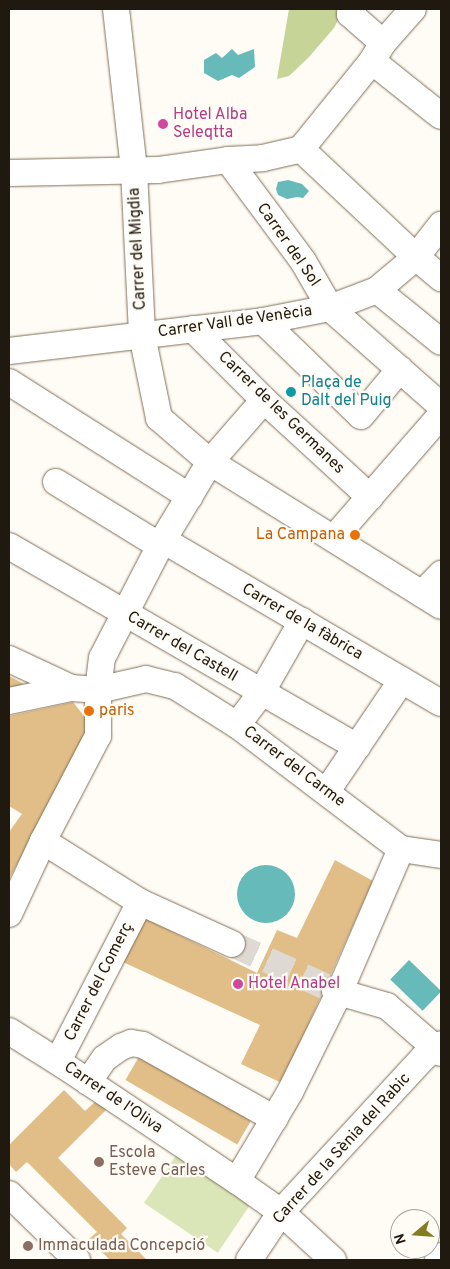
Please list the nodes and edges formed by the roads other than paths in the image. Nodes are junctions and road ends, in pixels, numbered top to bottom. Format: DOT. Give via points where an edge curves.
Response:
graph roads {
  1 [pos="116,9"];
  2 [pos="353,9"];
  3 [pos="413,9"];
  4 [pos="378,52"];
  5 [pos="441,116"];
  6 [pos="301,149"];
  7 [pos="228,160"];
  8 [pos="134,170"];
  9 [pos="9,173"];
  10 [pos="441,225"];
  11 [pos="416,257"];
  12 [pos="441,278"];
  13 [pos="377,290"];
  14 [pos="330,308"];
  15 [pos="263,322"];
  16 [pos="193,329"];
  17 [pos="142,335"];
  18 [pos="441,342"];
  19 [pos="19,349"];
  20 [pos="400,369"];
  21 [pos="10,383"];
  22 [pos="264,400"];
  23 [pos="441,406"];
  24 [pos="441,415"];
  25 [pos="210,462"];
  26 [pos="56,482"];
  27 [pos="190,497"];
  28 [pos="370,497"];
  29 [pos="334,538"];
  30 [pos="162,543"];
  31 [pos="9,546"];
  32 [pos="441,574"];
  33 [pos="432,600"];
  34 [pos="125,614"];
  35 [pos="302,622"];
  36 [pos="9,659"];
  37 [pos="402,680"];
  38 [pos="71,688"];
  39 [pos="98,690"];
  40 [pos="261,693"];
  41 [pos="9,701"];
  42 [pos="441,703"];
  43 [pos="237,725"];
  44 [pos="356,747"];
  45 [pos="327,791"];
  46 [pos="43,841"];
  47 [pos="402,849"];
  48 [pos="441,856"];
  49 [pos="140,902"];
  50 [pos="9,914"];
  51 [pos="232,944"];
  52 [pos="337,992"];
  53 [pos="9,1032"];
  54 [pos="440,1049"];
  55 [pos="58,1061"];
  56 [pos="88,1082"];
  57 [pos="275,1120"];
  58 [pos="237,1181"];
  59 [pos="9,1194"];
  60 [pos="281,1212"];
  61 [pos="441,1256"];
  62 [pos="78,1260"];
  63 [pos="249,1260"];
  64 [pos="333,1260"];
  65 [pos="438,1260"];
  1 -- 8 [label="street, Carrer del Migdia"];
  2 -- 4 [label="street" via="350,14"];
  3 -- 4 [label="street"];
  4 -- 5 [label="street"];
  4 -- 6 [label="street"];
  6 -- 7 [label="street" via="263,158"];
  6 -- 11 [label="street"];
  7 -- 8 [label="street" via="158,170"];
  7 -- 14 [label="street, Carrer del Sol" via="303,261"];
  8 -- 9 [label="street"];
  8 -- 17 [label="street, Carrer del Migdia"];
  10 -- 11 [label="street, Carrer Vall de Venècia"];
  11 -- 12 [label="street"];
  11 -- 13 [label="street, Carrer Vall de Venècia"];
  13 -- 14 [label="street, Carrer Vall de Venècia"];
  13 -- 18 [label="street"];
  14 -- 15 [label="street, Carrer Vall de Venècia"];
  14 -- 20 [label="street, Carrer del Sol"];
  15 -- 16 [label="street, Carrer Vall de Venècia"];
  15 -- 20 [label="street" via="361,416"];
  16 -- 17 [label="street, Carrer Vall de Venècia"];
  16 -- 22 [label="street, Carrer de les Germanes"];
  17 -- 19 [label="street, Carrer Vall de Venècia"];
  17 -- 25 [label="street, Carrer del Migdia" via="159,418"];
  20 -- 23 [label="street, Carrer del Sol"];
  21 -- 27 [label="street"];
  22 -- 25 [label="street"];
  22 -- 28 [label="street, Carrer de les Germanes"];
  24 -- 28 [label="street"];
  25 -- 27 [label="street"];
  25 -- 29 [label="street, Carrer del Migdia"];
  26 -- 30 [label="street, Carrer de la fàbrica"];
  27 -- 30 [label="street"];
  28 -- 29 [label="street"];
  29 -- 33 [label="street, Carrer del Migdia"];
  30 -- 34 [label="street"];
  30 -- 35 [label="street, Carrer de la fàbrica"];
  31 -- 34 [label="street, Carrer del Castell"];
  32 -- 33 [label="street"];
  34 -- 39 [label="street" via="102,658"];
  34 -- 40 [label="street, Carrer del Castell"];
  35 -- 37 [label="street, Carrer de la fàbrica"];
  35 -- 40 [label="street"];
  36 -- 38 [label="street"];
  37 -- 42 [label="street, Carrer de la fàbrica"];
  37 -- 44 [label="street"];
  38 -- 39 [label="street"];
  38 -- 41 [label="street"];
  39 -- 43 [label="street, Carrer del Carme" via="146,679 175,686"];
  39 -- 46 [label="street" via="98,736"];
  40 -- 43 [label="street"];
  40 -- 44 [label="street, Carrer del Castell"];
  43 -- 45 [label="street, Carrer del Carme"];
  44 -- 45 [label="street"];
  45 -- 47 [label="street, Carrer del Carme"];
  46 -- 49 [label="street"];
  46 -- 50 [label="street"];
  47 -- 48 [label="street, Carrer del Carme"];
  47 -- 52 [label="street"];
  49 -- 51 [label="street"];
  49 -- 55 [label="street, Carrer del Comerç"];
  52 -- 54 [label="street" via="387,1006"];
  52 -- 57 [label="street"];
  53 -- 55 [label="street, Carrer de l'Oliva"];
  54 -- 60 [label="street, Carrer de la Sènia del Rabic" via="424,1057"];
  55 -- 56 [label="street, Carrer de l'Oliva"];
  56 -- 57 [label="street" via="105,1058 121,1047 143,1045"];
  56 -- 58 [label="street, Carrer de l'Oliva"];
  57 -- 58 [label="street"];
  58 -- 60 [label="street, Carrer de l'Oliva"];
  59 -- 62 [label="street"];
  60 -- 63 [label="street, Carrer de la Sènia del Rabic"];
  60 -- 64 [label="street, Carrer de l'Oliva"];
  61 -- 65 [label="street"];
}
